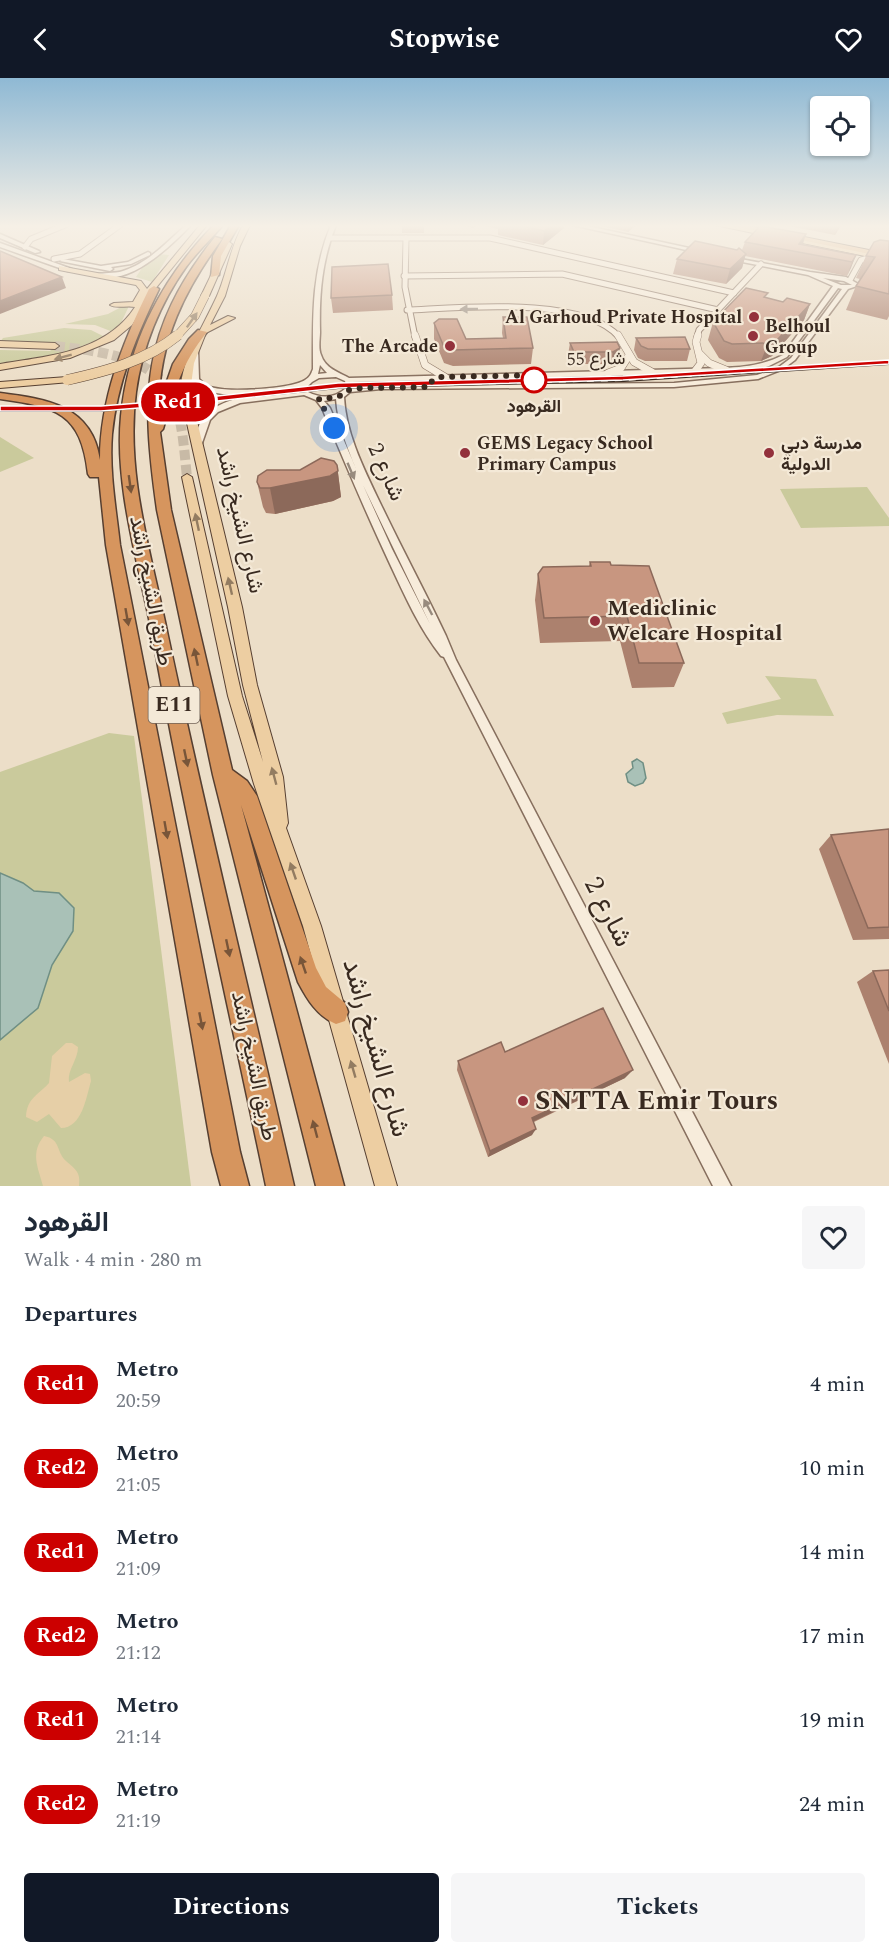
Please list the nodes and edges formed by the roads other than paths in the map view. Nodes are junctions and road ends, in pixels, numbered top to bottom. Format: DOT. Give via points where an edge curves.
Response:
graph roads {
  1 [pos="404,276"];
  2 [pos="101,277"];
  3 [pos="163,277"];
  4 [pos="176,277"];
  5 [pos="192,277"];
  6 [pos="213,277"];
  7 [pos="226,277"];
  8 [pos="319,277"];
  9 [pos="574,277"];
  10 [pos="662,277"];
  11 [pos="749,277"];
  12 [pos="818,277"];
  13 [pos="855,277"];
  14 [pos="853,281"];
  15 [pos="835,282"];
  16 [pos="846,288"];
  17 [pos="154,289"];
  18 [pos="734,293"];
  19 [pos="135,305"];
  20 [pos="114,306"];
  21 [pos="407,307"];
  22 [pos="718,310"];
  23 [pos="231,318"];
  24 [pos="202,332"];
  25 [pos="117,334"];
  26 [pos="0,344"];
  27 [pos="55,346"];
  28 [pos="195,349"];
  29 [pos="317,354"];
  30 [pos="700,354"];
  31 [pos="628,357"];
  32 [pos="425,365"];
  33 [pos="0,367"];
  34 [pos="709,370"];
  35 [pos="726,370"];
  36 [pos="695,371"];
  37 [pos="652,372"];
  38 [pos="677,372"];
  39 [pos="608,373"];
  40 [pos="335,375"];
  41 [pos="313,377"];
  42 [pos="415,377"];
  43 [pos="443,377"];
  44 [pos="348,380"];
  45 [pos="720,382"];
  46 [pos="304,384"];
  47 [pos="0,385"];
  48 [pos="634,386"];
  49 [pos="429,387"];
  50 [pos="349,390"];
  51 [pos="305,393"];
  52 [pos="0,396"];
  53 [pos="340,396"];
  54 [pos="319,399"];
  55 [pos="127,414"];
  56 [pos="154,435"];
  57 [pos="198,444"];
  58 [pos="187,477"];
  59 [pos="109,504"];
  60 [pos="113,545"];
  61 [pos="451,660"];
  62 [pos="223,775"];
  63 [pos="280,834"];
  64 [pos="336,1012"];
  65 [pos="226,1152"];
  66 [pos="230,1186"];
  67 [pos="235,1186"];
  68 [pos="280,1186"];
  69 [pos="330,1186"];
  70 [pos="386,1186"];
  71 [pos="722,1186"];
  1 -- 21 [label="street"];
  2 -- 19 [label="main road" via="138,283 144,290"];
  3 -- 17 [label="main road"];
  4 -- 55 [label="highway, طريق الشيخ راشد / E11" via="153,317 138,357"];
  5 -- 56 [label="highway, طريق الشيخ راشد / E11" via="170,322 155,378"];
  47 -- 6 [label="main road, one-way, bridge" via="67,380 119,367 161,348 188,327"];
  7 -- 24 [label="main road, شارع الشيخ راشد"];
  8 -- 29 [label="street"];
  9 -- 22 [label="street"];
  10 -- 18 [label="street"];
  11 -- 18 [label="street"];
  12 -- 15 [label="street"];
  13 -- 14 [label="street"];
  14 -- 15 [label="street"];
  14 -- 16 [label="street" via="855,287"];
  15 -- 16 [label="street"];
  15 -- 35 [label="street, شارع 55" via="833,292 788,352 773,363"];
  16 -- 45 [label="street, شارع 55" via="793,359 781,368"];
  17 -- 25 [label="main road"];
  17 -- 59 [label="highway" via="126,351 109,413 105,456"];
  18 -- 22 [label="street"];
  19 -- 20 [label="main road"];
  19 -- 25 [label="main road"];
  31 -- 21 [label="street, one-way" via="618,334 611,328 569,313 533,308"];
  21 -- 32 [label="street"];
  22 -- 30 [label="street" via="697,333"];
  23 -- 24 [label="main road"];
  24 -- 28 [label="main road, شارع الشيخ راشد"];
  24 -- 56 [label="highway" via="176,374"];
  25 -- 33 [label="main road, one-way" via="67,356"];
  26 -- 27 [label="main road"];
  28 -- 46 [label="street" via="195,380 211,391 251,391"];
  28 -- 57 [label="main road, شارع الشيخ راشد" via="187,369 185,392"];
  29 -- 40 [label="street" via="324,367"];
  29 -- 41 [label="street"];
  30 -- 35 [label="street"];
  30 -- 36 [label="street" via="701,363"];
  31 -- 37 [label="street" via="638,367"];
  31 -- 39 [label="street" via="621,368"];
  32 -- 42 [label="street"];
  32 -- 43 [label="street"];
  34 -- 35 [label="street, شارع 55"];
  34 -- 36 [label="street, شارع 55"];
  34 -- 45 [label="street" via="709,377"];
  36 -- 38 [label="street, شارع 55"];
  37 -- 38 [label="street, شارع 55"];
  37 -- 39 [label="street, شارع 55"];
  38 -- 48 [label="street" via="685,378 641,380"];
  39 -- 43 [label="street, شارع 55"];
  40 -- 41 [label="street"];
  40 -- 44 [label="street"];
  41 -- 46 [label="street"];
  42 -- 43 [label="street, شارع 55"];
  42 -- 44 [label="street, شارع 55"];
  43 -- 49 [label="street" via="432,381"];
  44 -- 50 [label="street"];
  45 -- 48 [label="street, شارع 55"];
  46 -- 51 [label="street"];
  48 -- 49 [label="street, شارع 55"];
  49 -- 50 [label="street, شارع 55"];
  50 -- 53 [label="street"];
  51 -- 54 [label="street"];
  51 -- 57 [label="street" via="223,406 206,419"];
  52 -- 60 [label="highway" via="58,408 86,430 94,456 102,524"];
  53 -- 54 [label="street"];
  61 -- 53 [label="street, شارع 2, one-way" via="350,443 338,406"];
  54 -- 61 [label="street, شارع 2, one-way" via="409,594 427,628"];
  55 -- 59 [label="highway" via="114,443"];
  55 -- 68 [label="highway, طريق الشيخ راشد / E11, one-way" via="134,505"];
  62 -- 56 [label="highway, طريق الشيخ راشد / E11, one-way" via="164,510"];
  63 -- 57 [label="main road, شارع الشيخ راشد, one-way" via="279,795 250,685"];
  63 -- 58 [label="main road, شارع الشيخ راشد, one-way" via="235,696"];
  59 -- 60 [label="highway"];
  60 -- 65 [label="highway, one-way"];
  61 -- 71 [label="street, شارع 2"];
  64 -- 62 [label="highway, one-way" via="318,995 306,974 249,802 240,786"];
  69 -- 62 [label="highway, طريق الشيخ راشد / E11, one-way"];
  64 -- 63 [label="main road, شارع الشيخ راشد, one-way"];
  70 -- 64 [label="main road, شارع الشيخ راشد, one-way"];
  65 -- 66 [label="highway"];
  65 -- 67 [label="highway"];
}
